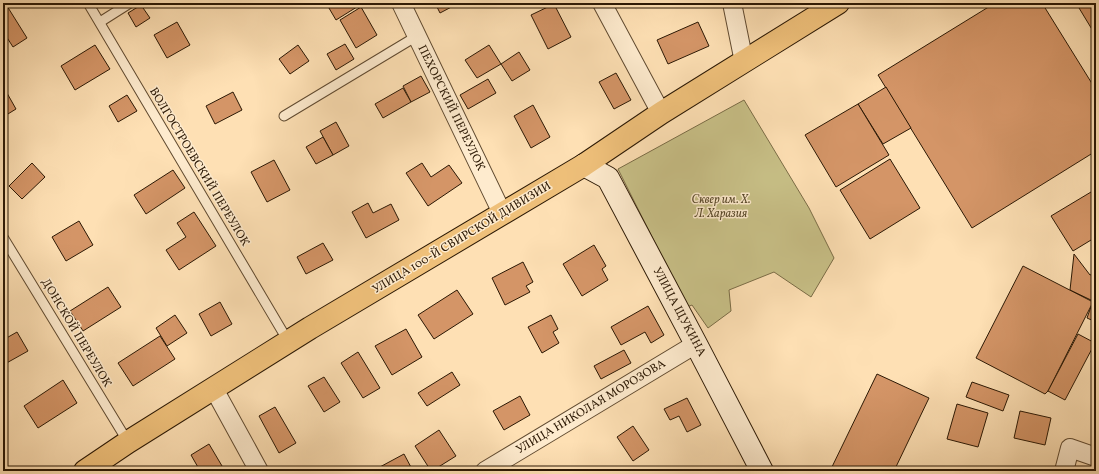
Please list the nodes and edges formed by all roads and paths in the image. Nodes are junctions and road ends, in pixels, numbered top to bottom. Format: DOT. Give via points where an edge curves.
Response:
graph roads {
  1 [pos="88,3"];
  2 [pos="130,3"];
  3 [pos="401,3"];
  4 [pos="602,3"];
  5 [pos="732,3"];
  6 [pos="838,3"];
  7 [pos="100,22"];
  8 [pos="417,36"];
  9 [pos="744,62"];
  10 [pos="661,113"];
  11 [pos="284,116"];
  12 [pos="584,165"];
  13 [pos="502,213"];
  14 [pos="3,237"];
  15 [pos="289,342"];
  16 [pos="696,344"];
  17 [pos="214,389"];
  18 [pos="128,442"];
  19 [pos="1096,457"];
  20 [pos="85,471"];
  21 [pos="259,471"];
  22 [pos="485,471"];
  23 [pos="762,471"];
  24 [pos="1064,471"];
  1 -- 7 [label="lane, ВОЛГОСТРОЕВСКИЙ ПЕРЕУЛОК"];
  2 -- 7 [label="lane"];
  3 -- 8 [label="street, ПЕХОРСКИЙ ПЕРЕУЛОК"];
  4 -- 10 [label="street"];
  5 -- 9 [label="street"];
  6 -- 9 [label="main road, УЛИЦА 100-Й СВИРСКОЙ ДИВИЗИИ"];
  7 -- 15 [label="lane, ВОЛГОСТРОЕВСКИЙ ПЕРЕУЛОК"];
  8 -- 11 [label="lane"];
  8 -- 13 [label="street, ПЕХОРСКИЙ ПЕРЕУЛОК"];
  9 -- 10 [label="main road, УЛИЦА 100-Й СВИРСКОЙ ДИВИЗИИ"];
  10 -- 12 [label="main road, УЛИЦА 100-Й СВИРСКОЙ ДИВИЗИИ"];
  12 -- 13 [label="main road, УЛИЦА 100-Й СВИРСКОЙ ДИВИЗИИ"];
  12 -- 16 [label="street, УЛИЦА ЩУКИНА" via="608,178"];
  13 -- 15 [label="main road, УЛИЦА 100-Й СВИРСКОЙ ДИВИЗИИ"];
  14 -- 18 [label="lane, ДОНСКОЙ ПЕРЕУЛОК"];
  15 -- 17 [label="main road, УЛИЦА 100-Й СВИРСКОЙ ДИВИЗИИ"];
  16 -- 22 [label="street, УЛИЦА НИКОЛАЯ МОРОЗОВА"];
  16 -- 23 [label="street, УЛИЦА ЩУКИНА"];
  17 -- 18 [label="main road, УЛИЦА 100-Й СВИРСКОЙ ДИВИЗИИ"];
  17 -- 21 [label="street"];
  18 -- 20 [label="main road, УЛИЦА 100-Й СВИРСКОЙ ДИВИЗИИ"];
  19 -- 24 [label="street" via="1070,448"];
}
